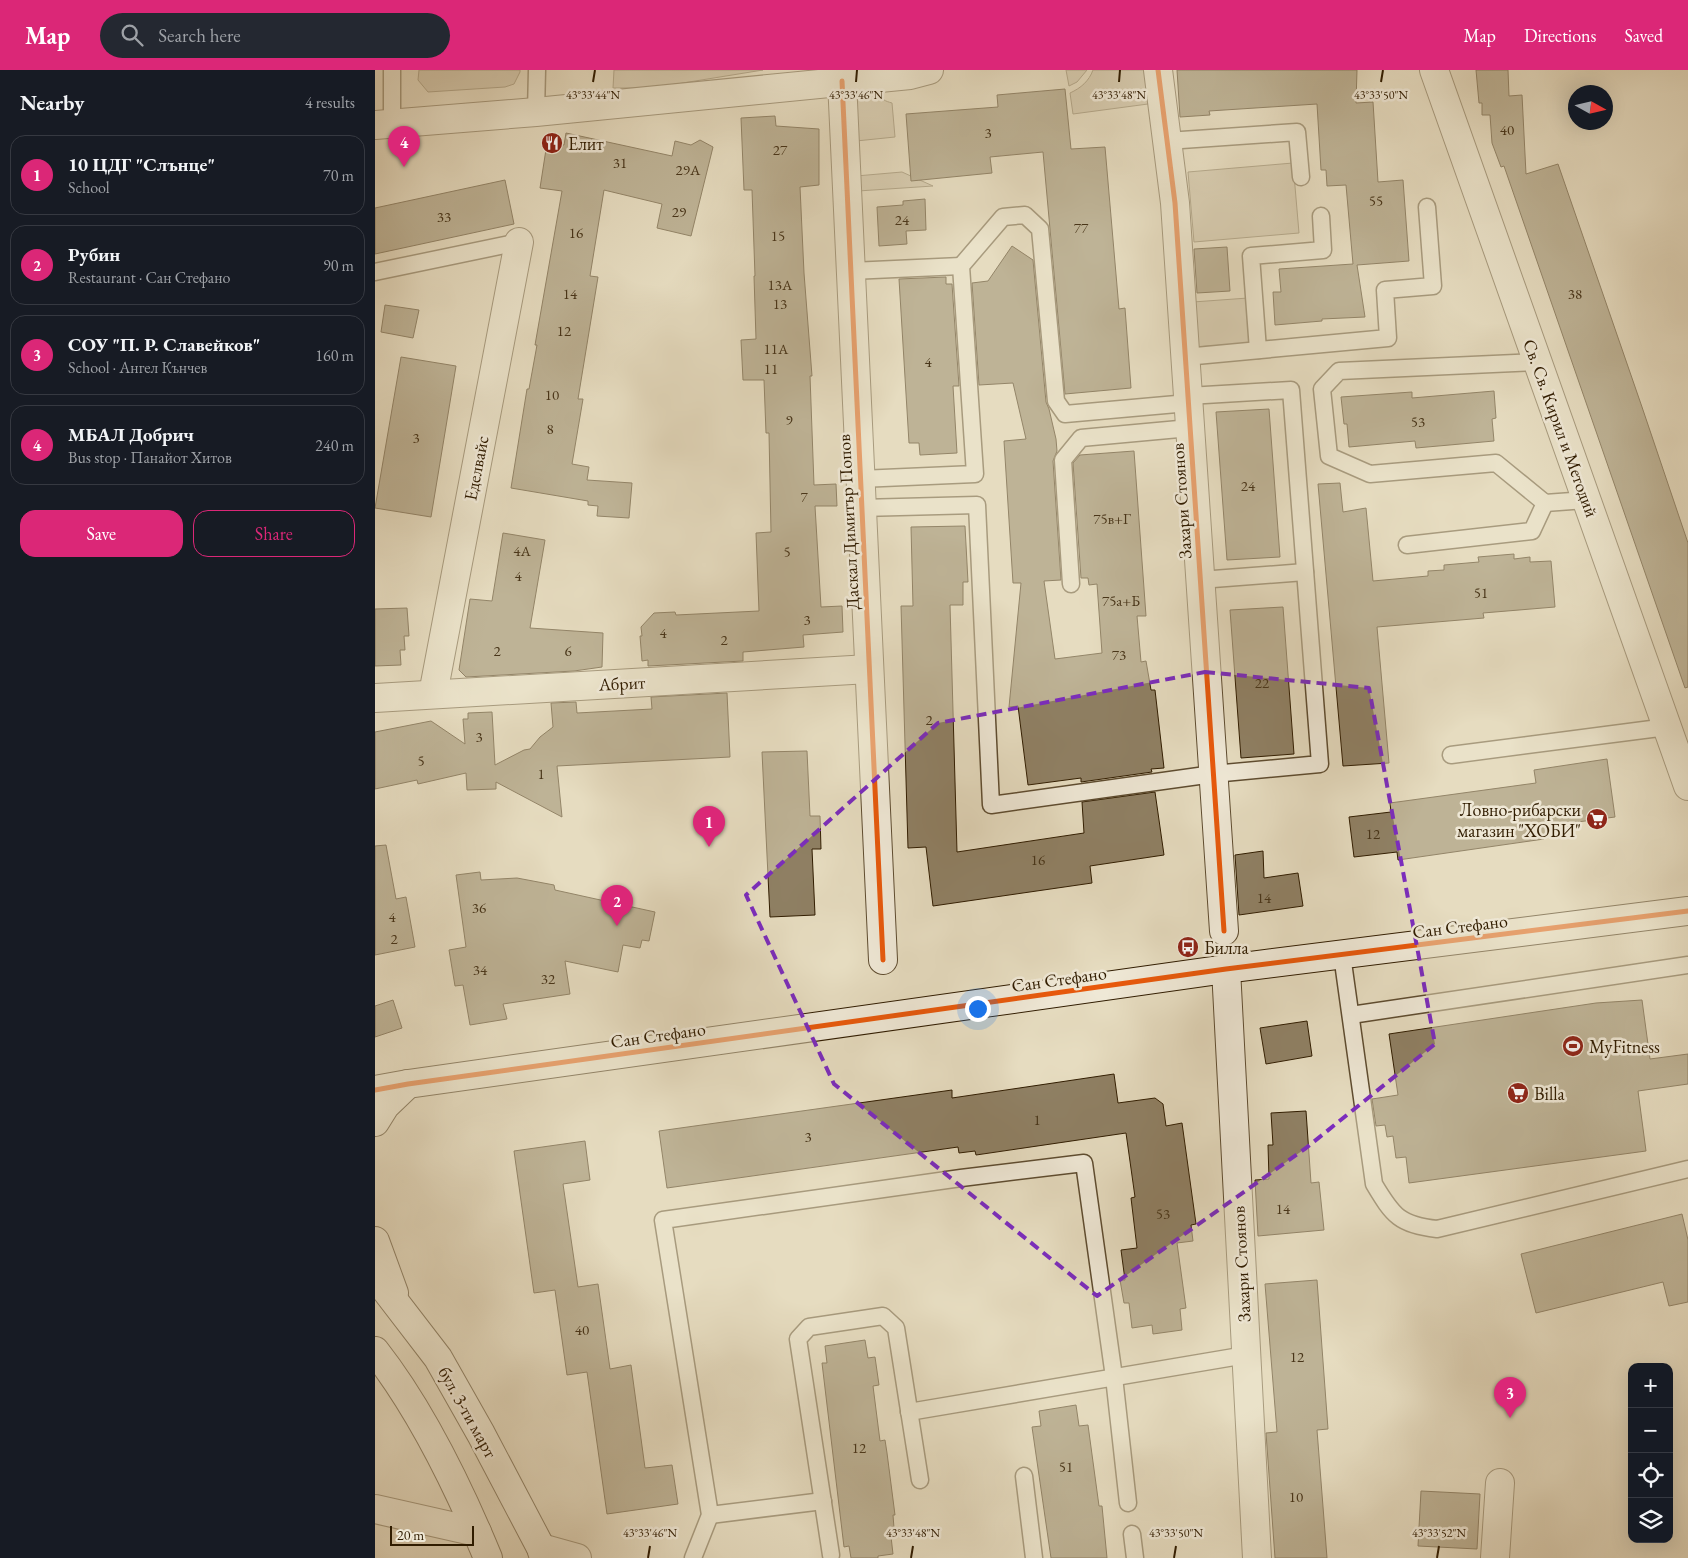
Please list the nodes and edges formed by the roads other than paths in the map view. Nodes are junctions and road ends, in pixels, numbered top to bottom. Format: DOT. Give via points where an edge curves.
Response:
graph roads {
  1 [pos="392,70"];
  2 [pos="537,70"];
  3 [pos="929,70"];
  4 [pos="1158,70"];
  5 [pos="1434,70"];
  6 [pos="842,82"];
  7 [pos="536,112"];
  8 [pos="383,124"];
  9 [pos="1167,141"];
  10 [pos="1301,177"];
  11 [pos="1427,207"];
  12 [pos="1321,216"];
  13 [pos="519,242"];
  14 [pos="961,266"];
  15 [pos="851,271"];
  16 [pos="375,272"];
  17 [pos="1258,350"];
  18 [pos="1185,357"];
  19 [pos="1537,362"];
  20 [pos="1189,409"];
  21 [pos="860,479"];
  22 [pos="1586,500"];
  23 [pos="1545,503"];
  24 [pos="861,508"];
  25 [pos="1407,545"];
  26 [pos="1305,572"];
  27 [pos="1200,580"];
  28 [pos="1071,584"];
  29 [pos="869,669"];
  30 [pos="433,694"];
  31 [pos="375,698"];
  32 [pos="1667,727"];
  33 [pos="1451,755"];
  34 [pos="1213,774"];
  35 [pos="1688,786"];
  36 [pos="1688,911"];
  37 [pos="1224,931"];
  38 [pos="1342,955"];
  39 [pos="883,960"];
  40 [pos="1688,965"];
  41 [pos="1225,969"];
  42 [pos="1351,1015"];
  43 [pos="409,1084"];
  44 [pos="375,1090"];
  45 [pos="375,1122"];
  46 [pos="1688,1169"];
  47 [pos="375,1241"];
  48 [pos="375,1276"];
  49 [pos="399,1306"];
  50 [pos="375,1351"];
  51 [pos="1246,1355"];
  52 [pos="1114,1378"];
  53 [pos="909,1412"];
  54 [pos="1024,1476"];
  55 [pos="920,1480"];
  56 [pos="1500,1483"];
  57 [pos="823,1501"];
  58 [pos="1128,1503"];
  59 [pos="375,1509"];
  60 [pos="710,1515"];
  61 [pos="477,1532"];
  62 [pos="1132,1534"];
  63 [pos="543,1553"];
  64 [pos="831,1555"];
  65 [pos="488,1558"];
  66 [pos="577,1558"];
  67 [pos="693,1558"];
  68 [pos="1034,1558"];
  69 [pos="1135,1558"];
  70 [pos="1257,1558"];
  71 [pos="1495,1558"];
  1 -- 8 [label="lane"];
  2 -- 7 [label="lane"];
  3 -- 6 [label="street"];
  4 -- 9 [label="street, Захари Стоянов"];
  5 -- 19 [label="street, Св. Св. Кирил и Методий"];
  6 -- 7 [label="street"];
  6 -- 15 [label="street, Даскал Димитър Попов"];
  7 -- 8 [label="street"];
  9 -- 10 [label="lane" via="1297,132"];
  9 -- 18 [label="street, Захари Стоянов" via="1175,203"];
  11 -- 17 [label="lane" via="1433,286 1385,290 1388,338"];
  12 -- 17 [label="lane" via="1323,250 1251,256"];
  13 -- 16 [label="lane"];
  13 -- 30 [label="street, Еделвайс"];
  14 -- 15 [label="lane"];
  14 -- 20 [label="lane" via="1003,217 1025,215 1040,229 1056,401 1065,414"];
  14 -- 21 [label="lane" via="975,474"];
  15 -- 21 [label="street, Даскал Димитър Попов"];
  17 -- 18 [label="lane"];
  18 -- 20 [label="street, Захари Стоянов"];
  19 -- 22 [label="street, Св. Св. Кирил и Методий"];
  19 -- 23 [label="lane" via="1339,371 1322,389 1329,456 1370,474 1496,463"];
  20 -- 26 [label="lane" via="1291,390"];
  20 -- 27 [label="street, Захари Стоянов"];
  20 -- 28 [label="lane" via="1081,438 1063,460"];
  21 -- 24 [label="street, Даскал Димитър Попов"];
  22 -- 23 [label="lane"];
  22 -- 32 [label="street, Св. Св. Кирил и Методий"];
  23 -- 25 [label="lane" via="1532,531"];
  24 -- 29 [label="street, Даскал Димитър Попов"];
  24 -- 34 [label="lane" via="977,505 991,805"];
  26 -- 27 [label="lane"];
  26 -- 34 [label="lane" via="1320,764"];
  27 -- 34 [label="street, Захари Стоянов"];
  29 -- 30 [label="street, Абрит"];
  29 -- 39 [label="street, Даскал Димитър Попов"];
  30 -- 31 [label="street, Абрит"];
  32 -- 33 [label="lane"];
  32 -- 35 [label="street, Св. Св. Кирил и Методий"];
  34 -- 37 [label="street, Захари Стоянов"];
  36 -- 38 [label="street, Сан Стефано"];
  38 -- 41 [label="street, Сан Стефано"];
  38 -- 42 [label="lane"];
  40 -- 42 [label="lane"];
  41 -- 43 [label="street, Сан Стефано"];
  41 -- 51 [label="street, Захари Стоянов"];
  42 -- 46 [label="lane" via="1374,1184 1400,1219 1416,1227 1437,1229"];
  43 -- 44 [label="street, Сан Стефано"];
  43 -- 45 [label="street" via="385,1106"];
  47 -- 49 [label="street"];
  48 -- 49 [label="street, бул. 3-ти март"];
  49 -- 63 [label="street, бул. 3-ти март" via="438,1358"];
  50 -- 61 [label="street" via="396,1378 437,1450"];
  51 -- 52 [label="lane"];
  51 -- 70 [label="street, Захари Стоянов"];
  52 -- 53 [label="lane"];
  52 -- 58 [label="lane"];
  52 -- 60 [label="lane" via="1084,1163 663,1220"];
  53 -- 55 [label="lane"];
  53 -- 57 [label="lane" via="895,1328 883,1316 809,1327 798,1339"];
  54 -- 68 [label="lane"];
  56 -- 71 [label="street"];
  57 -- 60 [label="lane"];
  57 -- 64 [label="lane"];
  59 -- 61 [label="street"];
  60 -- 67 [label="lane"];
  61 -- 65 [label="street"];
  62 -- 69 [label="lane"];
  63 -- 66 [label="street"];
}
